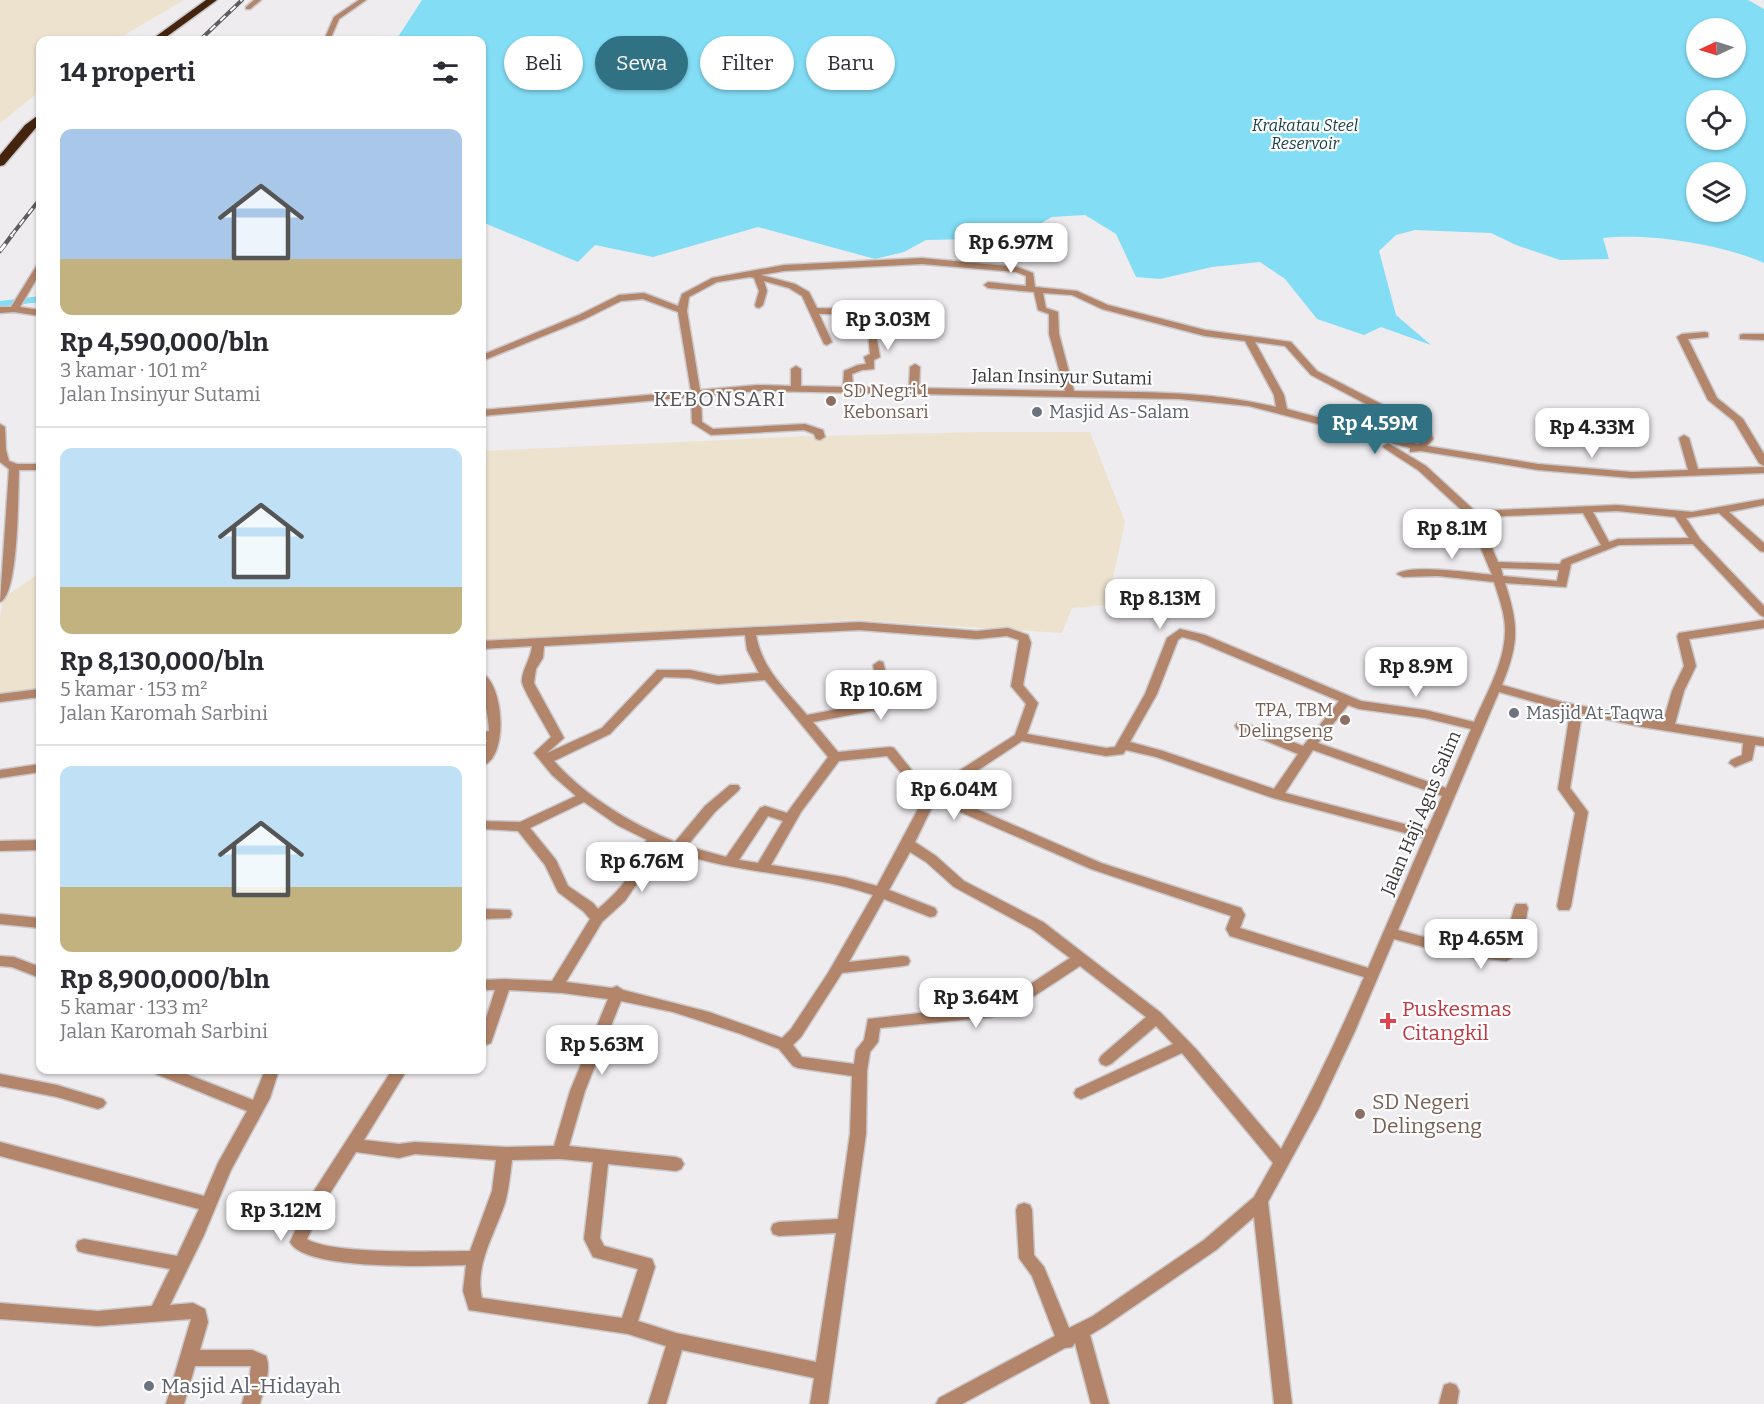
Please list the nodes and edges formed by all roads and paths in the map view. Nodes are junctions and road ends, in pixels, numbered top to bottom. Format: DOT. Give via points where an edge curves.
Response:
graph roads {
  1 [pos="212,0"];
  2 [pos="258,0"];
  3 [pos="363,0"];
  4 [pos="248,8"];
  5 [pos="162,36"];
  6 [pos="329,36"];
  7 [pos="36,121"];
  8 [pos="0,162"];
  9 [pos="36,273"];
  10 [pos="753,275"];
  11 [pos="988,285"];
  12 [pos="1034,290"];
  13 [pos="17,304"];
  14 [pos="759,305"];
  15 [pos="0,310"];
  16 [pos="682,311"];
  17 [pos="813,311"];
  18 [pos="36,312"];
  19 [pos="1705,335"];
  20 [pos="1743,337"];
  21 [pos="1764,337"];
  22 [pos="1248,338"];
  23 [pos="827,342"];
  24 [pos="486,356"];
  25 [pos="915,367"];
  26 [pos="796,369"];
  27 [pos="796,387"];
  28 [pos="848,388"];
  29 [pos="914,390"];
  30 [pos="696,393"];
  31 [pos="1070,393"];
  32 [pos="1282,410"];
  33 [pos="486,413"];
  34 [pos="0,427"];
  35 [pos="1360,433"];
  36 [pos="820,436"];
  37 [pos="1684,438"];
  38 [pos="1420,448"];
  39 [pos="1401,453"];
  40 [pos="1764,463"];
  41 [pos="36,466"];
  42 [pos="14,469"];
  43 [pos="1764,470"];
  44 [pos="1694,473"];
  45 [pos="1764,501"];
  46 [pos="1587,510"];
  47 [pos="1721,510"];
  48 [pos="1472,514"];
  49 [pos="1679,515"];
  50 [pos="1696,541"];
  51 [pos="1606,547"];
  52 [pos="1764,551"];
  53 [pos="1764,559"];
  54 [pos="1494,565"];
  55 [pos="1564,567"];
  56 [pos="1404,574"];
  57 [pos="1499,580"];
  58 [pos="0,599"];
  59 [pos="1764,614"];
  60 [pos="1764,624"];
  61 [pos="750,631"];
  62 [pos="538,643"];
  63 [pos="486,645"];
  64 [pos="879,665"];
  65 [pos="768,676"];
  66 [pos="1495,687"];
  67 [pos="486,689"];
  68 [pos="36,694"];
  69 [pos="0,698"];
  70 [pos="1346,700"];
  71 [pos="1577,709"];
  72 [pos="804,720"];
  73 [pos="1241,726"];
  74 [pos="1477,727"];
  75 [pos="1668,728"];
  76 [pos="488,735"];
  77 [pos="1020,737"];
  78 [pos="1749,740"];
  79 [pos="1764,742"];
  80 [pos="1124,745"];
  81 [pos="1307,748"];
  82 [pos="835,757"];
  83 [pos="486,758"];
  84 [pos="546,760"];
  85 [pos="1735,764"];
  86 [pos="36,769"];
  87 [pos="0,774"];
  88 [pos="734,788"];
  89 [pos="1448,793"];
  90 [pos="932,795"];
  91 [pos="1276,795"];
  92 [pos="584,797"];
  93 [pos="790,818"];
  94 [pos="486,825"];
  95 [pos="522,826"];
  96 [pos="1430,835"];
  97 [pos="656,839"];
  98 [pos="908,844"];
  99 [pos="36,845"];
  100 [pos="0,846"];
  101 [pos="678,848"];
  102 [pos="730,862"];
  103 [pos="762,868"];
  104 [pos="880,893"];
  105 [pos="1564,906"];
  106 [pos="1521,908"];
  107 [pos="930,912"];
  108 [pos="486,914"];
  109 [pos="505,914"];
  110 [pos="597,918"];
  111 [pos="0,920"];
  112 [pos="36,923"];
  113 [pos="1391,933"];
  114 [pos="1080,959"];
  115 [pos="0,961"];
  116 [pos="903,961"];
  117 [pos="838,968"];
  118 [pos="36,971"];
  119 [pos="1371,974"];
  120 [pos="504,984"];
  121 [pos="486,985"];
  122 [pos="557,985"];
  123 [pos="617,992"];
  124 [pos="1156,1017"];
  125 [pos="486,1039"];
  126 [pos="784,1045"];
  127 [pos="1184,1046"];
  128 [pos="1106,1060"];
  129 [pos="860,1071"];
  130 [pos="171,1074"];
  131 [pos="270,1074"];
  132 [pos="397,1074"];
  133 [pos="0,1080"];
  134 [pos="1081,1093"];
  135 [pos="98,1103"];
  136 [pos="257,1108"];
  137 [pos="352,1145"];
  138 [pos="0,1149"];
  139 [pos="560,1152"];
  140 [pos="505,1154"];
  141 [pos="601,1156"];
  142 [pos="1282,1162"];
  143 [pos="676,1164"];
  144 [pos="1260,1202"];
  145 [pos="208,1204"];
  146 [pos="1024,1210"];
  147 [pos="846,1226"];
  148 [pos="779,1228"];
  149 [pos="84,1246"];
  150 [pos="477,1258"];
  151 [pos="181,1264"];
  152 [pos="0,1311"];
  153 [pos="157,1313"];
  154 [pos="628,1326"];
  155 [pos="1073,1337"];
  156 [pos="676,1341"];
  157 [pos="188,1358"];
  158 [pos="824,1372"];
  159 [pos="176,1404"];
  160 [pos="250,1404"];
  161 [pos="657,1404"];
  162 [pos="819,1404"];
  163 [pos="945,1404"];
  164 [pos="1100,1404"];
  165 [pos="1283,1404"];
  1 -- 5 [label="highway"];
  2 -- 4 [label="street"];
  3 -- 6 [label="street" via="336,18"];
  7 -- 8 [label="highway"];
  9 -- 13 [label="street"];
  10 -- 12 [label="street" via="784,268 922,261 1017,270 1030,275"];
  10 -- 14 [label="street" via="763,291"];
  10 -- 16 [label="street" via="715,280 692,291 683,300"];
  10 -- 17 [label="street" via="800,289"];
  11 -- 12 [label="street"];
  12 -- 22 [label="street" via="1074,293 1105,307 1205,333"];
  12 -- 31 [label="street" via="1042,310 1053,312 1053,334"];
  13 -- 15 [label="street"];
  13 -- 18 [label="street"];
  16 -- 24 [label="street" via="644,296 618,298"];
  16 -- 30 [label="street"];
  17 -- 23 [label="street"];
  17 -- 28 [label="street" via="852,311 857,325 872,331 875,357 869,357 871,367 847,373"];
  19 -- 40 [label="street" via="1682,337 1713,400 1738,419"];
  20 -- 21 [label="street"];
  22 -- 32 [label="street" via="1281,399"];
  22 -- 38 [label="street" via="1291,345 1314,373 1421,427 1429,435"];
  25 -- 29 [label="street"];
  26 -- 27 [label="street"];
  27 -- 28 [label="street, Jalan Insinyur Sutami"];
  27 -- 30 [label="street, Jalan Insinyur Sutami"];
  28 -- 29 [label="street, Jalan Insinyur Sutami"];
  29 -- 31 [label="street, Jalan Insinyur Sutami"];
  30 -- 33 [label="street, Jalan Insinyur Sutami"];
  30 -- 36 [label="street" via="697,423 711,432 805,428 819,432"];
  31 -- 32 [label="street, Jalan Insinyur Sutami" via="1194,397"];
  32 -- 35 [label="street, Jalan Insinyur Sutami"];
  34 -- 42 [label="street" via="3,464"];
  35 -- 38 [label="street, Jalan Insinyur Sutami"];
  35 -- 39 [label="street, Jalan Haji Agus Salim"];
  37 -- 44 [label="street"];
  38 -- 39 [label="street"];
  38 -- 44 [label="street, Jalan Insinyur Sutami" via="1480,460 1597,474"];
  39 -- 48 [label="street, Jalan Haji Agus Salim"];
  41 -- 42 [label="street"];
  42 -- 58 [label="street" via="8,576"];
  43 -- 44 [label="street, Jalan Insinyur Sutami"];
  45 -- 47 [label="street"];
  46 -- 48 [label="street"];
  46 -- 49 [label="street" via="1629,508"];
  46 -- 51 [label="street"];
  47 -- 49 [label="street"];
  47 -- 52 [label="street"];
  48 -- 54 [label="street, Jalan Haji Agus Salim"];
  49 -- 50 [label="street"];
  50 -- 51 [label="street" via="1623,542"];
  50 -- 59 [label="street"];
  51 -- 55 [label="street" via="1566,562"];
  52 -- 53 [label="street" via="1759,555"];
  54 -- 55 [label="street"];
  54 -- 57 [label="street, Jalan Haji Agus Salim"];
  55 -- 57 [label="street" via="1562,585"];
  56 -- 57 [label="street" via="1438,573"];
  57 -- 66 [label="street, Jalan Haji Agus Salim" via="1511,632"];
  60 -- 75 [label="street" via="1683,636 1690,666"];
  61 -- 62 [label="street"];
  61 -- 65 [label="street" via="756,658"];
  61 -- 77 [label="street" via="859,626 955,634 1021,634 1025,651 1017,686 1032,703"];
  62 -- 63 [label="street"];
  62 -- 84 [label="street" via="528,683 558,738 541,751"];
  64 -- 72 [label="street" via="888,704"];
  65 -- 72 [label="street"];
  65 -- 84 [label="street" via="718,680 661,673 606,731"];
  66 -- 71 [label="street"];
  66 -- 74 [label="street, Jalan Haji Agus Salim"];
  67 -- 76 [label="street" via="492,705"];
  68 -- 69 [label="street"];
  70 -- 74 [label="street" via="1372,709 1425,714"];
  70 -- 80 [label="street" via="1201,638 1180,633 1173,638 1151,694"];
  70 -- 81 [label="street"];
  71 -- 75 [label="street"];
  71 -- 105 [label="street" via="1564,789 1582,812"];
  72 -- 82 [label="street"];
  73 -- 81 [label="street"];
  74 -- 89 [label="street, Jalan Haji Agus Salim"];
  75 -- 78 [label="street"];
  76 -- 83 [label="street" via="490,753"];
  77 -- 80 [label="street" via="1106,752 1119,751"];
  77 -- 90 [label="street"];
  78 -- 79 [label="street"];
  78 -- 85 [label="street" via="1748,757"];
  80 -- 91 [label="street"];
  81 -- 89 [label="street"];
  81 -- 91 [label="street"];
  82 -- 90 [label="street" via="890,751"];
  82 -- 93 [label="street"];
  84 -- 92 [label="street"];
  86 -- 87 [label="street"];
  88 -- 101 [label="street" via="710,809"];
  89 -- 96 [label="street, Jalan Haji Agus Salim"];
  90 -- 98 [label="street"];
  90 -- 119 [label="street" via="1096,866 1236,912 1235,932"];
  91 -- 96 [label="street"];
  92 -- 95 [label="street"];
  92 -- 97 [label="street"];
  93 -- 102 [label="street" via="765,811"];
  93 -- 103 [label="street"];
  94 -- 95 [label="street"];
  95 -- 110 [label="street" via="551,863 563,889"];
  96 -- 113 [label="street, Jalan Haji Agus Salim"];
  97 -- 101 [label="street"];
  97 -- 110 [label="street" via="644,850 644,862 620,897"];
  98 -- 104 [label="street"];
  98 -- 114 [label="street" via="959,884 1038,926"];
  99 -- 100 [label="street"];
  101 -- 102 [label="street"];
  102 -- 103 [label="street"];
  103 -- 104 [label="street"];
  104 -- 107 [label="street"];
  104 -- 117 [label="street"];
  106 -- 113 [label="street" via="1511,951 1506,956 1453,950"];
  108 -- 109 [label="street"];
  110 -- 122 [label="street"];
  111 -- 112 [label="street"];
  113 -- 119 [label="street, Jalan Haji Agus Salim"];
  114 -- 124 [label="street"];
  114 -- 129 [label="street" via="1014,1002 992,1011 873,1023 871,1042 863,1050"];
  115 -- 118 [label="street" via="13,961"];
  116 -- 117 [label="street"];
  117 -- 126 [label="street"];
  119 -- 142 [label="street, Jalan Haji Agus Salim" via="1348,1031"];
  120 -- 121 [label="street"];
  120 -- 122 [label="street"];
  120 -- 125 [label="street"];
  122 -- 123 [label="street"];
  123 -- 126 [label="street" via="682,1009"];
  123 -- 139 [label="street" via="566,1116"];
  124 -- 127 [label="street"];
  124 -- 128 [label="street"];
  126 -- 129 [label="street" via="798,1062"];
  127 -- 134 [label="street"];
  127 -- 142 [label="street"];
  129 -- 147 [label="street" via="858,1134"];
  130 -- 136 [label="street"];
  131 -- 136 [label="street"];
  132 -- 137 [label="street"];
  133 -- 135 [label="street"];
  136 -- 145 [label="street"];
  137 -- 140 [label="street"];
  137 -- 150 [label="street" via="318,1199 299,1237 300,1245 319,1252 362,1257"];
  138 -- 145 [label="street"];
  139 -- 140 [label="street"];
  139 -- 141 [label="street"];
  140 -- 150 [label="street" via="500,1192"];
  141 -- 143 [label="street"];
  141 -- 154 [label="street" via="592,1239 595,1247 599,1252 647,1267"];
  142 -- 144 [label="street, Jalan Haji Agus Salim"];
  144 -- 155 [label="street" via="1210,1245"];
  144 -- 165 [label="street"];
  145 -- 151 [label="street"];
  146 -- 155 [label="street" via="1027,1258"];
  147 -- 148 [label="street"];
  147 -- 158 [label="street"];
  149 -- 151 [label="street"];
  150 -- 154 [label="street" via="470,1290 475,1305"];
  151 -- 153 [label="street"];
  152 -- 153 [label="street" via="87,1318 132,1318"];
  153 -- 157 [label="street" via="199,1314"];
  154 -- 156 [label="street"];
  155 -- 163 [label="street"];
  155 -- 164 [label="street"];
  156 -- 158 [label="street"];
  156 -- 161 [label="street"];
  157 -- 159 [label="street"];
  157 -- 160 [label="street" via="252,1358 260,1362"];
  158 -- 162 [label="street"];
}
